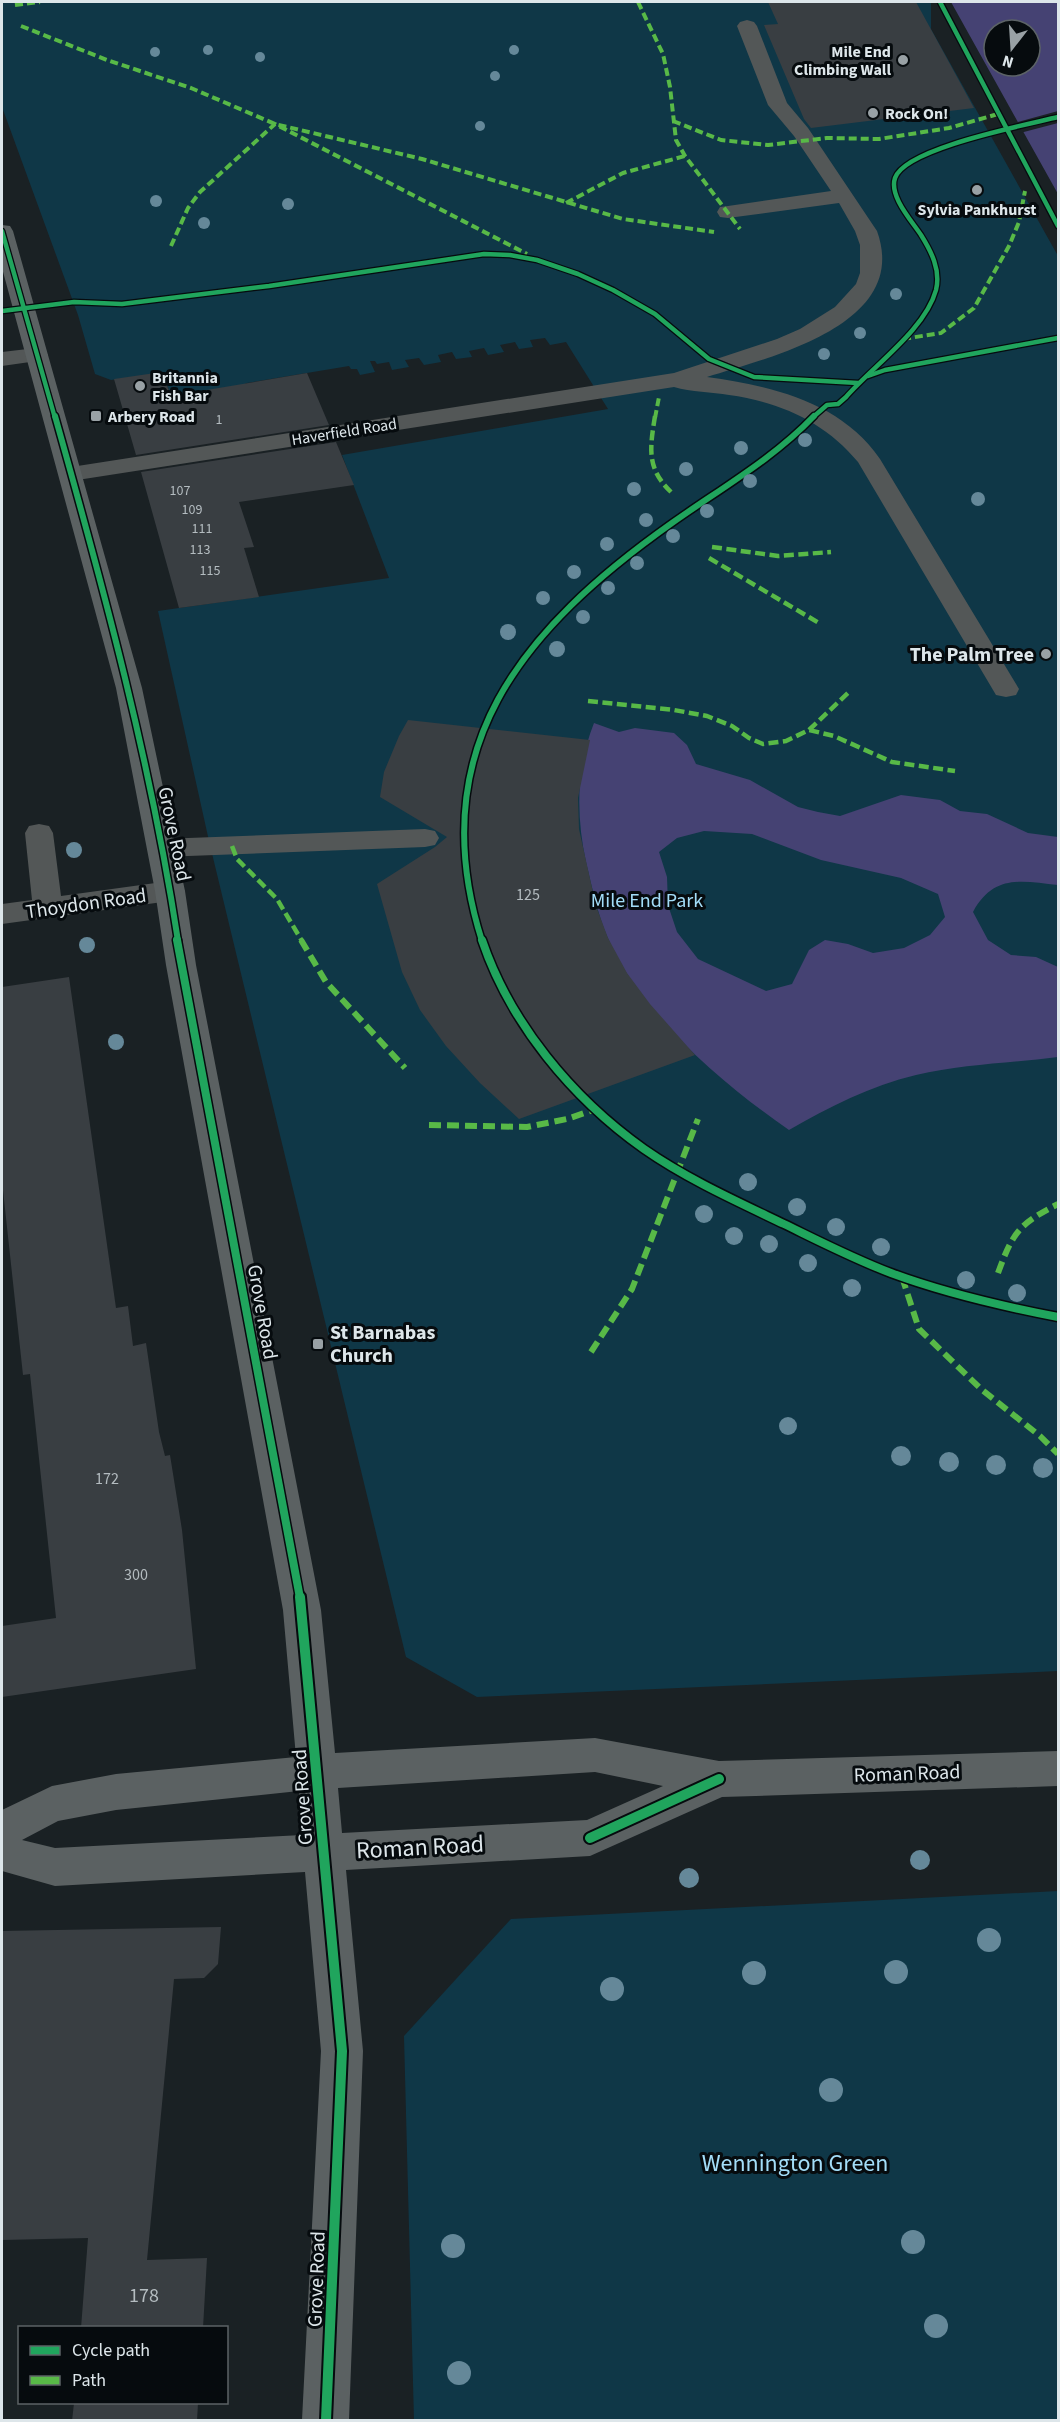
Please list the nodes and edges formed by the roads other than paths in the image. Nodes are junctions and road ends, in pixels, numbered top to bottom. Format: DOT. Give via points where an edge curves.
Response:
graph roads {
  1 [pos="747,26"];
  2 [pos="845,196"];
  3 [pos="728,212"];
  4 [pos="2,231"];
  5 [pos="36,355"];
  6 [pos="2,359"];
  7 [pos="661,381"];
  8 [pos="71,474"];
  9 [pos="1006,689"];
  10 [pos="39,833"];
  11 [pos="425,837"];
  12 [pos="161,848"];
  13 [pos="171,891"];
  14 [pos="48,908"];
  15 [pos="2,914"];
  16 [pos="1059,1768"];
  17 [pos="317,1772"];
  18 [pos="719,1779"];
  19 [pos="2,1830"];
  20 [pos="2,1853"];
  21 [pos="323,1853"];
  22 [pos="326,2421"];
  1 -- 2 [label="street" via="778,105"];
  2 -- 3 [label="street"];
  2 -- 7 [label="street" via="871,245 871,273 855,301 826,324 785,344 696,375"];
  4 -- 5 [label="main road, Grove Road"];
  5 -- 6 [label="street"];
  5 -- 8 [label="main road, Grove Road"];
  7 -- 8 [label="street, Haverfield Road"];
  7 -- 9 [label="street" via="714,386 776,399 834,424 850,437 868,459"];
  8 -- 12 [label="main road, Grove Road" via="129,688"];
  10 -- 14 [label="street"];
  11 -- 12 [label="street"];
  12 -- 13 [label="main road, Grove Road"];
  13 -- 14 [label="street, Thoydon Road"];
  13 -- 17 [label="main road, Grove Road" via="302,1610"];
  14 -- 15 [label="street, Thoydon Road"];
  16 -- 18 [label="main road, Roman Road"];
  17 -- 18 [label="main road, Roman Road" via="595,1755"];
  17 -- 19 [label="main road, Roman Road" via="148,1788 51,1803"];
  17 -- 21 [label="main road, Grove Road"];
  18 -- 21 [label="main road, Roman Road" via="590,1838"];
  20 -- 21 [label="main road, Roman Road" via="55,1867"];
  21 -- 22 [label="main road, Grove Road" via="342,2051"];
}
